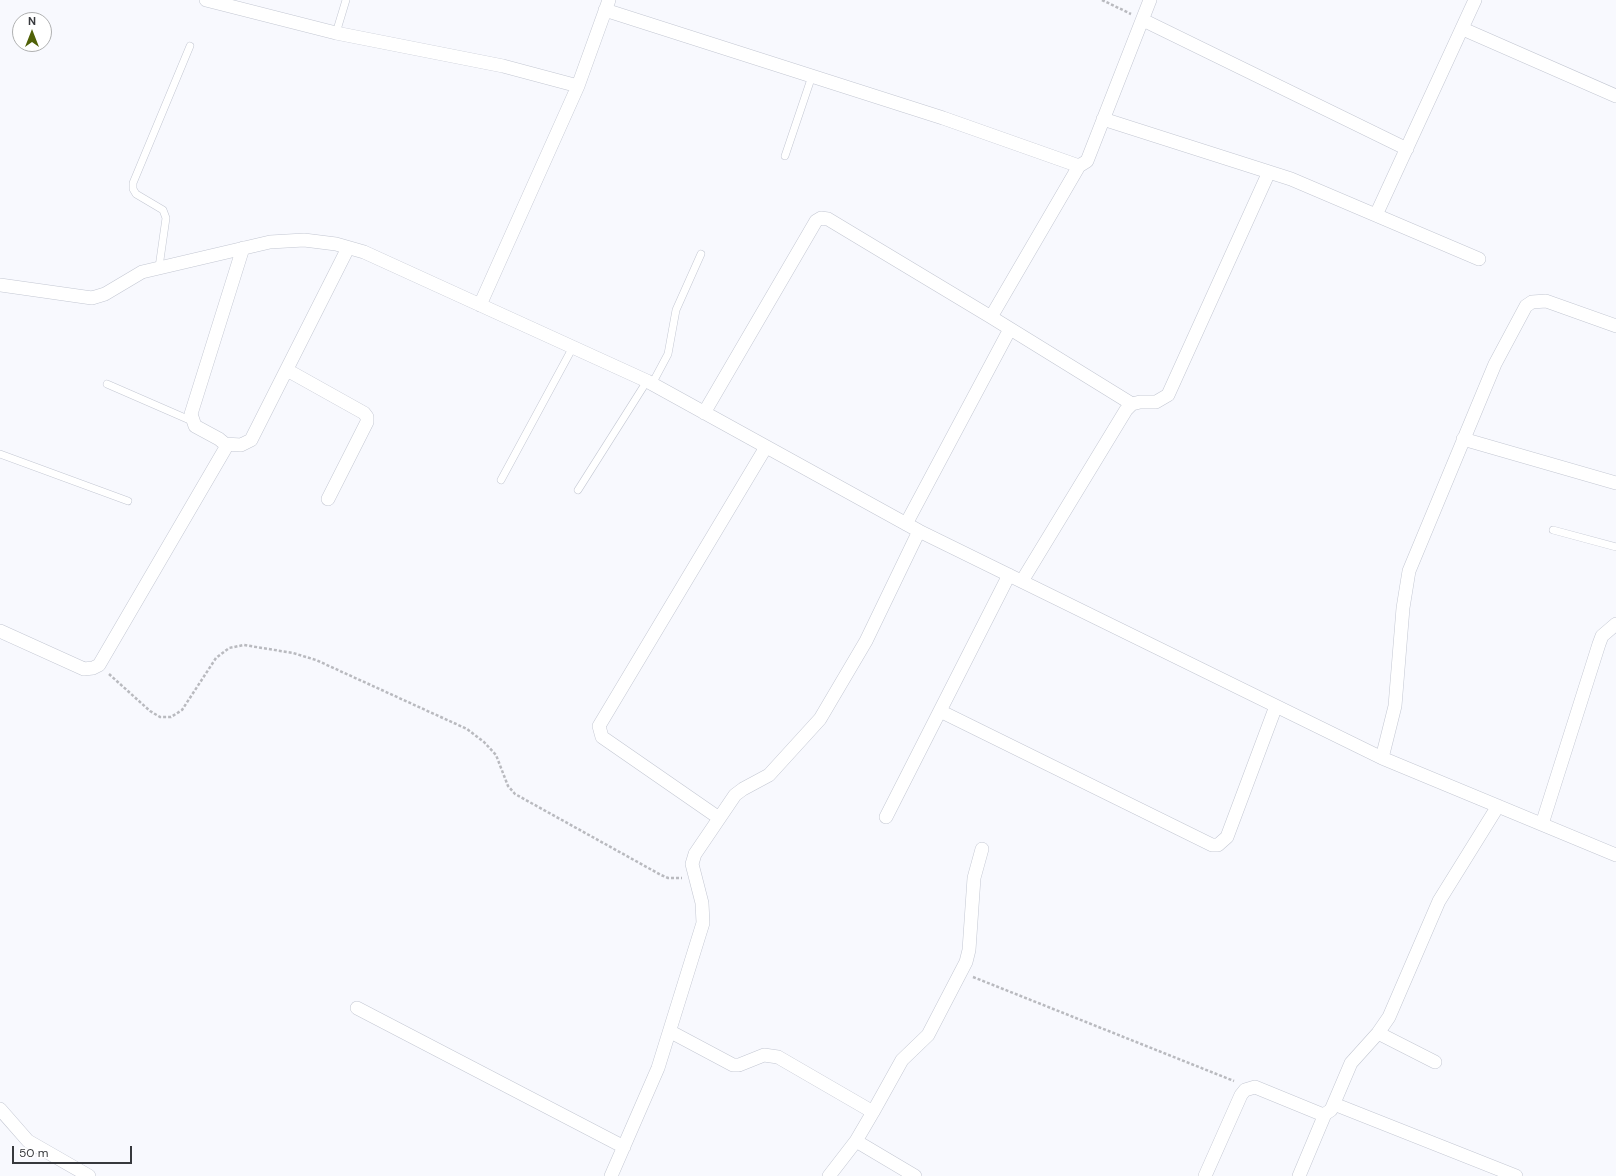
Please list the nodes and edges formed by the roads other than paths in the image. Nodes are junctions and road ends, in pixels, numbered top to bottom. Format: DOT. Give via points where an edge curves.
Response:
graph roads {
  1 [pos="206,0"];
  2 [pos="346,0"];
  3 [pos="1150,0"];
  4 [pos="1475,0"];
  5 [pos="607,5"];
  6 [pos="1143,20"];
  7 [pos="1463,30"];
  8 [pos="336,33"];
  9 [pos="190,46"];
  10 [pos="812,76"];
  11 [pos="578,86"];
  12 [pos="1616,96"];
  13 [pos="1103,119"];
  14 [pos="1407,149"];
  15 [pos="785,156"];
  16 [pos="1079,166"];
  17 [pos="1269,172"];
  18 [pos="1376,215"];
  19 [pos="243,248"];
  20 [pos="348,248"];
  21 [pos="701,254"];
  22 [pos="1480,259"];
  23 [pos="160,267"];
  24 [pos="0,285"];
  25 [pos="480,305"];
  26 [pos="991,317"];
  27 [pos="1616,326"];
  28 [pos="1010,329"];
  29 [pos="573,347"];
  30 [pos="287,370"];
  31 [pos="649,383"];
  32 [pos="107,384"];
  33 [pos="1132,404"];
  34 [pos="704,413"];
  35 [pos="192,421"];
  36 [pos="1463,439"];
  37 [pos="225,444"];
  38 [pos="766,447"];
  39 [pos="0,454"];
  40 [pos="501,480"];
  41 [pos="1616,483"];
  42 [pos="578,490"];
  43 [pos="328,499"];
  44 [pos="128,501"];
  45 [pos="906,524"];
  46 [pos="1553,530"];
  47 [pos="919,531"];
  48 [pos="1616,547"];
  49 [pos="1009,575"];
  50 [pos="1022,581"];
  51 [pos="1616,624"];
  52 [pos="0,631"];
  53 [pos="1276,706"];
  54 [pos="940,711"];
  55 [pos="1382,758"];
  56 [pos="1498,806"];
  57 [pos="886,817"];
  58 [pos="719,818"];
  59 [pos="1542,824"];
  60 [pos="982,849"];
  61 [pos="1616,855"];
  62 [pos="357,1008"];
  63 [pos="671,1032"];
  64 [pos="1378,1033"];
  65 [pos="1435,1062"];
  66 [pos="1334,1104"];
  67 [pos="0,1109"];
  68 [pos="873,1112"];
  69 [pos="1325,1114"];
  70 [pos="856,1142"];
  71 [pos="624,1147"];
  72 [pos="89,1176"];
  73 [pos="611,1176"];
  74 [pos="829,1176"];
  75 [pos="915,1176"];
  76 [pos="1205,1176"];
  77 [pos="1299,1176"];
  78 [pos="1516,1176"];
  1 -- 8 [label="street"];
  2 -- 8 [label="lane"];
  3 -- 6 [label="street"];
  4 -- 7 [label="street"];
  5 -- 10 [label="street"];
  5 -- 11 [label="street"];
  6 -- 13 [label="street"];
  6 -- 14 [label="street"];
  7 -- 12 [label="street"];
  7 -- 14 [label="street"];
  8 -- 11 [label="street" via="503,66"];
  9 -- 23 [label="lane" via="133,183 136,194 163,210 166,218"];
  10 -- 15 [label="lane"];
  10 -- 16 [label="street" via="943,118"];
  11 -- 25 [label="street"];
  13 -- 16 [label="street" via="1087,161"];
  13 -- 17 [label="street"];
  14 -- 18 [label="street"];
  16 -- 26 [label="street"];
  17 -- 18 [label="street"];
  17 -- 33 [label="street" via="1168,395 1156,402"];
  18 -- 22 [label="street"];
  19 -- 20 [label="street" via="270,242 304,240"];
  19 -- 23 [label="street"];
  19 -- 35 [label="street" via="191,414"];
  20 -- 25 [label="street" via="364,252"];
  20 -- 30 [label="street"];
  21 -- 31 [label="lane" via="676,310 668,354"];
  23 -- 24 [label="street" via="142,272 99,297 92,298"];
  25 -- 29 [label="street"];
  26 -- 28 [label="street"];
  26 -- 34 [label="street" via="828,219 816,220"];
  27 -- 36 [label="street" via="1546,301 1532,302 1526,306 1495,364"];
  28 -- 33 [label="street"];
  28 -- 45 [label="street"];
  29 -- 31 [label="street"];
  29 -- 40 [label="lane"];
  30 -- 37 [label="street" via="251,440 241,445"];
  30 -- 43 [label="street" via="367,417 367,422"];
  31 -- 34 [label="street"];
  31 -- 42 [label="lane"];
  32 -- 35 [label="lane"];
  33 -- 50 [label="street"];
  34 -- 38 [label="street"];
  35 -- 37 [label="street" via="195,426"];
  36 -- 41 [label="street"];
  36 -- 55 [label="street" via="1409,571 1403,608 1395,706"];
  37 -- 52 [label="street" via="225,449 99,665 84,669"];
  38 -- 45 [label="street"];
  38 -- 58 [label="street" via="600,726 602,737"];
  39 -- 44 [label="lane"];
  45 -- 47 [label="street"];
  46 -- 48 [label="lane"];
  47 -- 49 [label="street"];
  47 -- 58 [label="street" via="866,641 820,719 769,775 735,795"];
  49 -- 50 [label="street"];
  49 -- 54 [label="street"];
  50 -- 53 [label="street"];
  51 -- 59 [label="street" via="1602,636 1599,644"];
  53 -- 54 [label="street" via="1228,837 1218,845 1212,845"];
  53 -- 55 [label="street"];
  54 -- 57 [label="street"];
  55 -- 56 [label="street"];
  56 -- 59 [label="street"];
  56 -- 64 [label="street" via="1439,901 1389,1017"];
  58 -- 63 [label="street" via="695,854 692,864 702,903 703,923"];
  59 -- 61 [label="street"];
  60 -- 68 [label="street" via="974,878 969,950 962,972 928,1035 902,1060"];
  62 -- 71 [label="street"];
  63 -- 68 [label="street" via="733,1065 764,1055 778,1057"];
  63 -- 71 [label="street" via="649,1092"];
  64 -- 65 [label="street"];
  64 -- 66 [label="street" via="1351,1062"];
  66 -- 69 [label="street"];
  66 -- 78 [label="street"];
  67 -- 72 [label="street" via="28,1141"];
  68 -- 70 [label="street"];
  69 -- 76 [label="street" via="1250,1087 1241,1095"];
  69 -- 77 [label="street"];
  70 -- 74 [label="street"];
  70 -- 75 [label="street"];
  71 -- 73 [label="street"];
}
